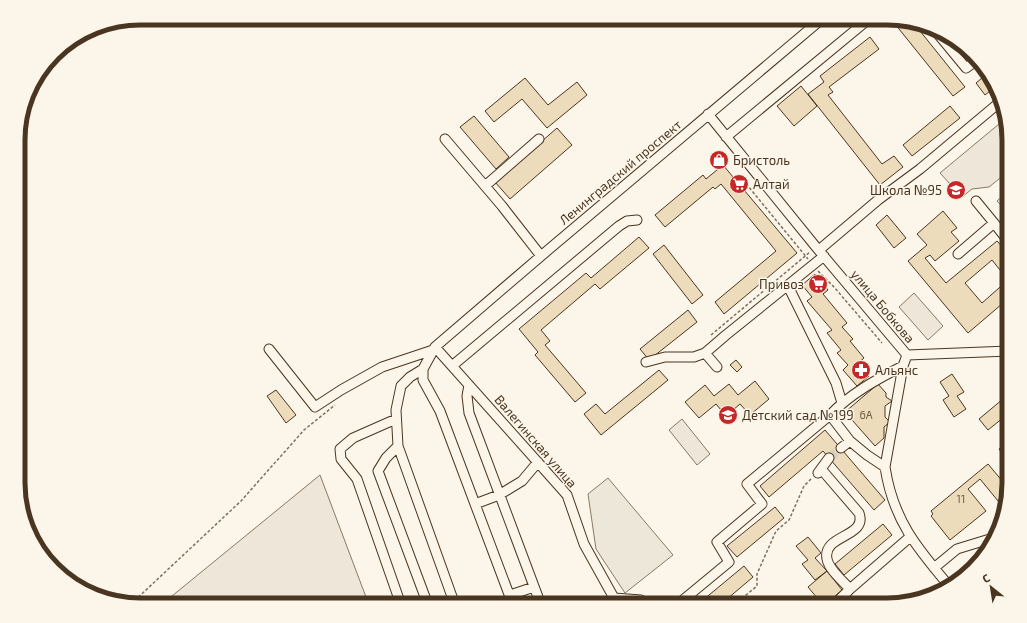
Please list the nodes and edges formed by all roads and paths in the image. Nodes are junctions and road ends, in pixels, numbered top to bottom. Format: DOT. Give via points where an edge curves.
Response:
graph roads {
  1 [pos="814,25"];
  2 [pos="862,25"];
  3 [pos="942,39"];
  4 [pos="972,64"];
  5 [pos="997,105"];
  6 [pos="708,114"];
  7 [pos="726,137"];
  8 [pos="445,139"];
  9 [pos="539,139"];
  10 [pos="485,186"];
  11 [pos="976,201"];
  12 [pos="637,220"];
  13 [pos="994,224"];
  14 [pos="1002,234"];
  15 [pos="820,251"];
  16 [pos="958,254"];
  17 [pos="541,256"];
  18 [pos="788,286"];
  19 [pos="711,335"];
  20 [pos="269,349"];
  21 [pos="434,349"];
  22 [pos="1002,351"];
  23 [pos="705,354"];
  24 [pos="907,355"];
  25 [pos="646,362"];
  26 [pos="452,366"];
  27 [pos="903,366"];
  28 [pos="717,367"];
  29 [pos="423,369"];
  30 [pos="469,385"];
  31 [pos="842,403"];
  32 [pos="335,405"];
  33 [pos="830,415"];
  34 [pos="396,419"];
  35 [pos="850,441"];
  36 [pos="398,446"];
  37 [pos="841,448"];
  38 [pos="829,458"];
  39 [pos="538,462"];
  40 [pos="885,467"];
  41 [pos="819,472"];
  42 [pos="499,495"];
  43 [pos="475,504"];
  44 [pos="910,537"];
  45 [pos="988,540"];
  46 [pos="934,568"];
  47 [pos="946,582"];
  48 [pos="534,587"];
  49 [pos="850,589"];
  50 [pos="510,595"];
  51 [pos="138,598"];
  52 [pos="399,598"];
  53 [pos="425,598"];
  54 [pos="452,598"];
  55 [pos="511,598"];
  56 [pos="539,598"];
  57 [pos="610,598"];
  58 [pos="685,598"];
  59 [pos="742,598"];
  60 [pos="841,598"];
  1 -- 6 [label="street, Ленинградский проспект"];
  2 -- 7 [label="street"];
  3 -- 4 [label="street" via="966,68"];
  5 -- 15 [label="street" via="920,169 878,200"];
  6 -- 7 [label="street, улица Бобкова"];
  6 -- 17 [label="street, Ленинградский проспект"];
  7 -- 15 [label="street, улица Бобкова"];
  8 -- 10 [label="street"];
  9 -- 10 [label="street"];
  10 -- 17 [label="street"];
  11 -- 13 [label="street"];
  12 -- 26 [label="street" via="627,221 619,226"];
  13 -- 14 [label="street"];
  13 -- 16 [label="street"];
  15 -- 18 [label="street"];
  15 -- 19 [label="path"];
  15 -- 24 [label="street, улица Бобкова"];
  17 -- 21 [label="street, Ленинградский проспект"];
  18 -- 23 [label="street"];
  18 -- 31 [label="street" via="836,382"];
  20 -- 21 [label="street" via="315,407 382,367"];
  21 -- 26 [label="street, Валегинская улица"];
  21 -- 29 [label="street"];
  22 -- 24 [label="street"];
  23 -- 25 [label="street" via="694,357 665,357"];
  23 -- 28 [label="street"];
  24 -- 27 [label="street, улица Бобкова"];
  26 -- 30 [label="street, Валегинская улица"];
  27 -- 31 [label="street"];
  27 -- 40 [label="street, улица Бобкова"];
  29 -- 34 [label="street" via="401,386"];
  29 -- 43 [label="street" via="423,380 440,410"];
  30 -- 39 [label="street, Валегинская улица"];
  30 -- 42 [label="street" via="468,413"];
  31 -- 33 [label="street"];
  32 -- 51 [label="path" via="304,430 241,501"];
  33 -- 35 [label="street"];
  33 -- 58 [label="street" via="747,484 762,504 717,542 729,562"];
  34 -- 36 [label="street"];
  34 -- 52 [label="street" via="353,438 340,449 341,458 357,478"];
  35 -- 37 [label="street"];
  35 -- 40 [label="street"];
  36 -- 53 [label="street" via="378,471"];
  36 -- 54 [label="street"];
  38 -- 41 [label="street"];
  39 -- 42 [label="street" via="522,481"];
  39 -- 57 [label="street, Валегинская улица" via="567,495 584,544"];
  40 -- 44 [label="street, улица Бобкова" via="890,495"];
  41 -- 49 [label="street" via="859,513 861,519 854,530 833,543 827,550 827,560 832,569"];
  41 -- 59 [label="path" via="804,486 789,520 776,531 757,574 757,586"];
  42 -- 43 [label="street"];
  42 -- 48 [label="street"];
  43 -- 50 [label="street"];
  44 -- 46 [label="street, улица Бобкова"];
  44 -- 49 [label="street"];
  45 -- 46 [label="street" via="957,549"];
  46 -- 47 [label="street, улица Бобкова"];
  48 -- 50 [label="street"];
  48 -- 56 [label="street"];
  49 -- 60 [label="street"];
  50 -- 55 [label="street"];
}
